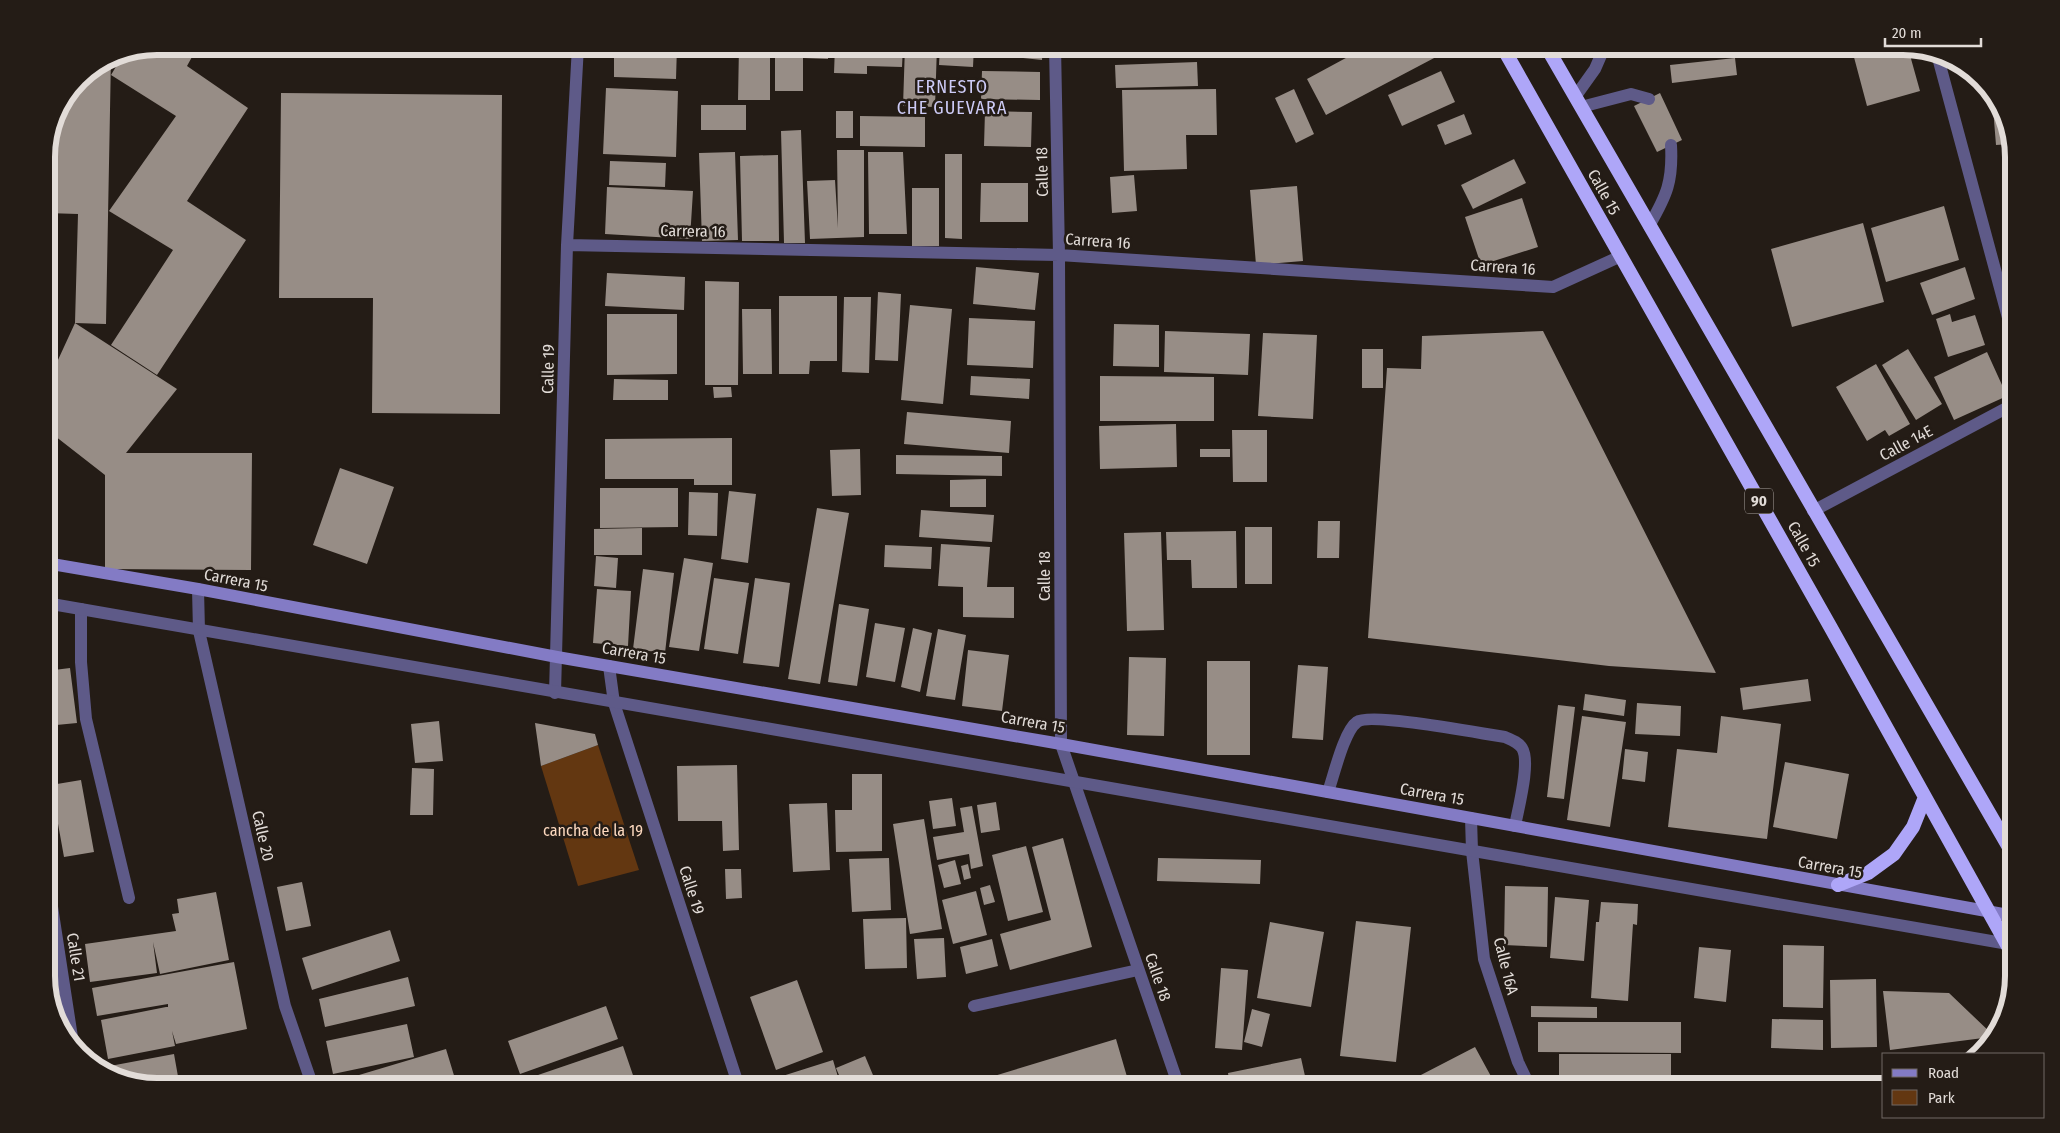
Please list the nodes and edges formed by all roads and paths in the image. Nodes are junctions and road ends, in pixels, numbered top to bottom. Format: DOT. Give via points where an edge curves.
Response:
graph roads {
  1 [pos="578,55"];
  2 [pos="1056,55"];
  3 [pos="1507,55"];
  4 [pos="1551,55"];
  5 [pos="1601,55"];
  6 [pos="1939,62"];
  7 [pos="1649,99"];
  8 [pos="1578,102"];
  9 [pos="1671,145"];
  10 [pos="1649,226"];
  11 [pos="567,245"];
  12 [pos="1060,255"];
  13 [pos="1621,256"];
  14 [pos="2005,307"];
  15 [pos="2005,409"];
  16 [pos="1813,511"];
  17 [pos="55,565"];
  18 [pos="198,589"];
  19 [pos="55,605"];
  20 [pos="81,609"];
  21 [pos="199,631"];
  22 [pos="557,657"];
  23 [pos="609,666"];
  24 [pos="555,693"];
  25 [pos="614,703"];
  26 [pos="1060,744"];
  27 [pos="1072,780"];
  28 [pos="1328,792"];
  29 [pos="1925,796"];
  30 [pos="1471,818"];
  31 [pos="1515,826"];
  32 [pos="2005,841"];
  33 [pos="1472,850"];
  34 [pos="1838,885"];
  35 [pos="129,898"];
  36 [pos="1988,911"];
  37 [pos="2005,914"];
  38 [pos="55,931"];
  39 [pos="2005,936"];
  40 [pos="2005,943"];
  41 [pos="1138,970"];
  42 [pos="974,1006"];
  43 [pos="71,1031"];
  44 [pos="310,1078"];
  45 [pos="736,1078"];
  46 [pos="1176,1078"];
  47 [pos="1526,1078"];
  1 -- 11 [label="street, Calle 19"];
  2 -- 12 [label="street, Calle 18"];
  3 -- 13 [label="highway, Calle 15 / 90"];
  4 -- 8 [label="highway, Calle 15 / 90"];
  5 -- 8 [label="street"];
  6 -- 14 [label="street"];
  7 -- 8 [label="street" via="1631,94"];
  8 -- 10 [label="highway, Calle 15 / 90"];
  9 -- 10 [label="street" via="1672,172 1665,199"];
  10 -- 16 [label="highway, Calle 15 / 90"];
  11 -- 12 [label="street, Carrera 16"];
  11 -- 22 [label="street, Calle 19"];
  12 -- 13 [label="street, Carrera 16" via="1553,287"];
  12 -- 26 [label="street, Calle 18"];
  13 -- 29 [label="highway, Calle 15 / 90"];
  15 -- 16 [label="street, Calle 14E"];
  16 -- 32 [label="highway, Calle 15 / 90"];
  17 -- 18 [label="main road, Carrera 15"];
  18 -- 21 [label="street, Calle 20"];
  18 -- 22 [label="main road, Carrera 15"];
  19 -- 20 [label="street"];
  20 -- 21 [label="street"];
  20 -- 35 [label="street" via="86,719"];
  21 -- 24 [label="street"];
  21 -- 44 [label="street, Calle 20" via="285,1006"];
  22 -- 23 [label="main road, Carrera 15"];
  22 -- 24 [label="street, Calle 19"];
  23 -- 25 [label="street, Calle 19"];
  23 -- 26 [label="main road, Carrera 15"];
  24 -- 25 [label="street"];
  25 -- 27 [label="street"];
  25 -- 45 [label="street, Calle 19"];
  26 -- 27 [label="street, Calle 18"];
  26 -- 28 [label="main road, Carrera 15"];
  27 -- 33 [label="street"];
  27 -- 41 [label="street, Calle 18"];
  28 -- 30 [label="main road, Carrera 15"];
  28 -- 31 [label="street" via="1348,731 1358,721 1368,719 1505,737 1522,749 1525,760"];
  29 -- 34 [label="highway" via="1914,827 1894,854 1868,873"];
  29 -- 36 [label="highway, Calle 15 / 90"];
  30 -- 31 [label="main road, Carrera 15"];
  30 -- 33 [label="street, Calle 16A"];
  31 -- 34 [label="main road, Carrera 15"];
  33 -- 40 [label="street"];
  33 -- 47 [label="street, Calle 16A" via="1484,959"];
  34 -- 36 [label="main road, Carrera 15"];
  36 -- 37 [label="main road, Carrera 15"];
  36 -- 39 [label="highway, Calle 15 / 90"];
  38 -- 43 [label="street, Calle 21"];
  41 -- 42 [label="street"];
  41 -- 46 [label="street, Calle 18"];
}
